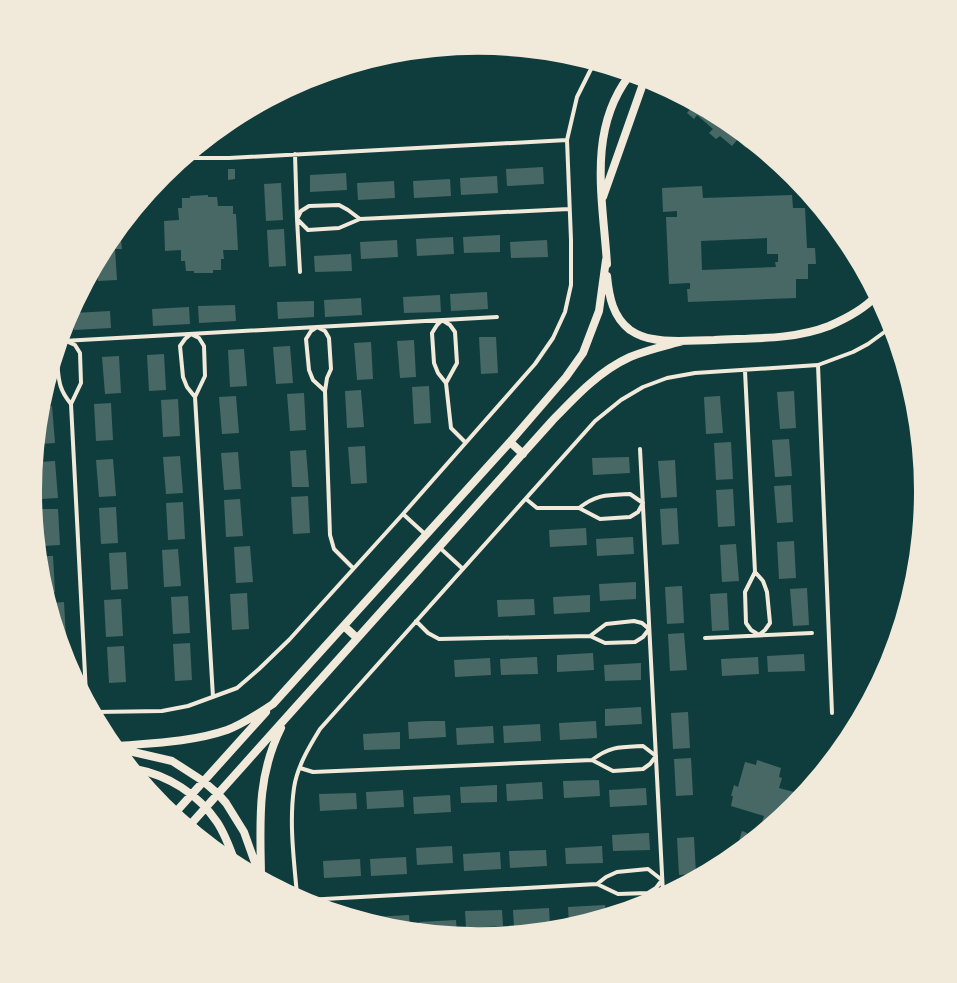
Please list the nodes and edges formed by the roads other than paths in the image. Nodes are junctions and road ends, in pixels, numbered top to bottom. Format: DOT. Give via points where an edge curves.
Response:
graph roads {
  1 [pos="591,70"];
  2 [pos="626,81"];
  3 [pos="642,87"];
  4 [pos="567,140"];
  5 [pos="295,154"];
  6 [pos="198,158"];
  7 [pos="602,202"];
  8 [pos="569,209"];
  9 [pos="297,219"];
  10 [pos="360,219"];
  11 [pos="606,260"];
  12 [pos="300,272"];
  13 [pos="871,301"];
  14 [pos="497,317"];
  15 [pos="442,320"];
  16 [pos="317,327"];
  17 [pos="885,332"];
  18 [pos="191,334"];
  19 [pos="69,341"];
  20 [pos="683,341"];
  21 [pos="68,342"];
  22 [pos="818,365"];
  23 [pos="744,371"];
  24 [pos="58,375"];
  25 [pos="446,383"];
  26 [pos="325,391"];
  27 [pos="195,397"];
  28 [pos="71,404"];
  29 [pos="465,442"];
  30 [pos="510,442"];
  31 [pos="640,449"];
  32 [pos="523,454"];
  33 [pos="526,499"];
  34 [pos="643,503"];
  35 [pos="579,508"];
  36 [pos="403,514"];
  37 [pos="426,534"];
  38 [pos="439,547"];
  39 [pos="353,568"];
  40 [pos="463,569"];
  41 [pos="755,572"];
  42 [pos="416,621"];
  43 [pos="344,626"];
  44 [pos="649,629"];
  45 [pos="812,633"];
  46 [pos="759,635"];
  47 [pos="590,636"];
  48 [pos="357,638"];
  49 [pos="705,638"];
  50 [pos="85,681"];
  51 [pos="213,697"];
  52 [pos="273,704"];
  53 [pos="101,712"];
  54 [pos="832,713"];
  55 [pos="286,718"];
  56 [pos="125,746"];
  57 [pos="127,749"];
  58 [pos="656,756"];
  59 [pos="592,760"];
  60 [pos="300,768"];
  61 [pos="143,771"];
  62 [pos="204,781"];
  63 [pos="192,794"];
  64 [pos="218,794"];
  65 [pos="206,808"];
  66 [pos="179,809"];
  67 [pos="193,822"];
  68 [pos="231,850"];
  69 [pos="258,868"];
  70 [pos="260,870"];
  71 [pos="662,880"];
  72 [pos="597,884"];
  73 [pos="663,887"];
  74 [pos="297,888"];
  75 [pos="322,899"];
  1 -- 4 [label="street" via="577,97"];
  2 -- 7 [label="main road" via="616,95 601,141"];
  3 -- 7 [label="main road"];
  4 -- 5 [label="street"];
  4 -- 8 [label="street"];
  5 -- 6 [label="street"];
  5 -- 9 [label="street"];
  7 -- 11 [label="main road"];
  8 -- 10 [label="street"];
  8 -- 29 [label="street" via="571,285 565,312 553,338 535,364"];
  9 -- 10 [label="street" via="308,230 339,228"];
  9 -- 10 [label="street" via="301,211 309,206 339,205"];
  9 -- 12 [label="street"];
  11 -- 20 [label="main road" via="610,302 618,318 631,331 652,339"];
  11 -- 30 [label="main road" via="599,311 583,353 566,377"];
  13 -- 20 [label="main road" via="828,326 802,333"];
  14 -- 15 [label="street"];
  15 -- 16 [label="street"];
  15 -- 25 [label="street" via="432,332 434,363 438,374"];
  15 -- 25 [label="street" via="455,332 457,363"];
  16 -- 18 [label="street"];
  16 -- 26 [label="street" via="330,338 331,369"];
  16 -- 26 [label="street" via="306,339 309,370 313,380"];
  17 -- 22 [label="street" via="854,352"];
  18 -- 19 [label="street"];
  18 -- 27 [label="street" via="180,346 183,377"];
  18 -- 27 [label="street" via="199,338 204,346 206,376"];
  20 -- 32 [label="main road" via="648,350 609,369 587,386"];
  21 -- 28 [label="street" via="75,345 80,353 81,383"];
  22 -- 23 [label="street"];
  22 -- 54 [label="street"];
  23 -- 33 [label="street" via="695,373 643,386 595,421"];
  23 -- 41 [label="street"];
  24 -- 28 [label="street" via="63,394"];
  25 -- 29 [label="street" via="451,428"];
  26 -- 39 [label="street" via="330,535 334,549"];
  27 -- 51 [label="street"];
  28 -- 50 [label="street"];
  29 -- 36 [label="street"];
  30 -- 32 [label="main road"];
  30 -- 37 [label="main road"];
  31 -- 34 [label="street"];
  32 -- 38 [label="main road"];
  33 -- 35 [label="street" via="537,508"];
  33 -- 40 [label="street"];
  34 -- 35 [label="street" via="630,494 599,496"];
  34 -- 35 [label="street" via="638,512 630,517 600,519"];
  34 -- 44 [label="street"];
  36 -- 37 [label="street"];
  36 -- 39 [label="street"];
  37 -- 43 [label="main road"];
  38 -- 40 [label="street"];
  38 -- 48 [label="main road"];
  39 -- 51 [label="street" via="259,670 237,688"];
  40 -- 42 [label="street"];
  41 -- 46 [label="street" via="763,581 767,592 770,623"];
  41 -- 46 [label="street" via="745,592 746,623"];
  42 -- 47 [label="street" via="428,633 439,639"];
  42 -- 60 [label="street" via="320,729"];
  43 -- 48 [label="main road"];
  43 -- 52 [label="main road"];
  44 -- 47 [label="street" via="634,621 606,624"];
  44 -- 47 [label="street" via="634,642 605,643"];
  44 -- 58 [label="street"];
  45 -- 46 [label="street"];
  46 -- 49 [label="street"];
  48 -- 55 [label="main road"];
  51 -- 53 [label="street" via="188,706 162,711"];
  52 -- 56 [label="main road" via="227,729 206,735"];
  52 -- 62 [label="main road"];
  55 -- 64 [label="main road"];
  55 -- 70 [label="main road" via="272,745 263,778"];
  57 -- 62 [label="main road" via="172,761"];
  58 -- 59 [label="street" via="642,746 612,748"];
  58 -- 59 [label="street" via="643,769 613,771"];
  58 -- 71 [label="street"];
  59 -- 60 [label="street" via="313,772"];
  60 -- 74 [label="street" via="294,787 292,817"];
  61 -- 63 [label="main road" via="175,783"];
  62 -- 63 [label="main road"];
  62 -- 64 [label="main road"];
  63 -- 65 [label="main road"];
  63 -- 66 [label="main road"];
  64 -- 65 [label="main road"];
  64 -- 69 [label="main road" via="244,832"];
  65 -- 67 [label="main road"];
  65 -- 68 [label="main road" via="218,823"];
  71 -- 72 [label="street" via="648,869 617,872"];
  71 -- 72 [label="street" via="648,893 618,894"];
  71 -- 73 [label="street"];
  72 -- 75 [label="street"];
}
